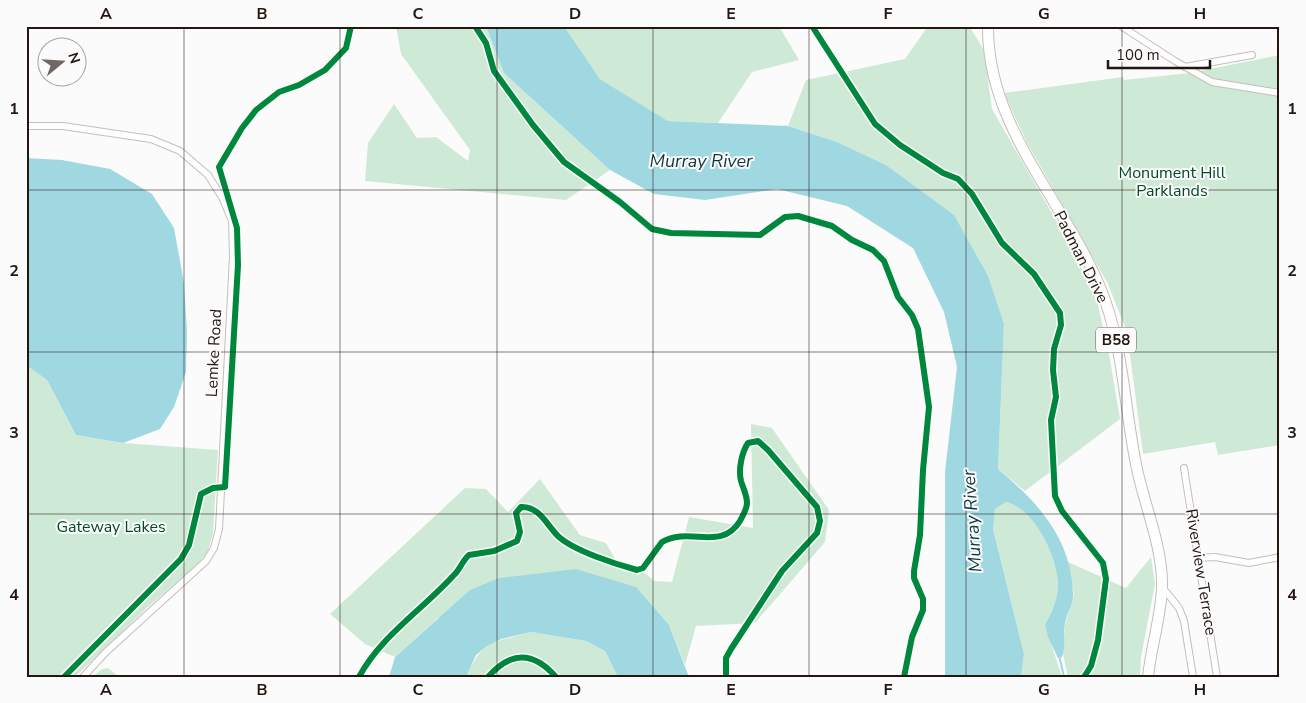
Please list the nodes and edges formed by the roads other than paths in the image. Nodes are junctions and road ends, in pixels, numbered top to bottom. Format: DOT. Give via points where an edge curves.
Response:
graph roads {
  1 [pos="988,26"];
  2 [pos="1123,27"];
  3 [pos="1252,56"];
  4 [pos="1185,67"];
  5 [pos="1280,93"];
  6 [pos="26,126"];
  7 [pos="1184,468"];
  8 [pos="1280,557"];
  9 [pos="1198,558"];
  10 [pos="1162,586"];
  11 [pos="83,677"];
  12 [pos="1148,677"];
  13 [pos="1193,677"];
  14 [pos="1217,677"];
  1 -- 10 [label="main road, Padman Drive / B58" via="991,68 1007,120 1089,264 1111,320 1120,356 1133,449 1158,552"];
  2 -- 4 [label="street"];
  3 -- 4 [label="street"];
  4 -- 5 [label="street" via="1212,82"];
  6 -- 11 [label="street, Lemke Road" via="63,126 151,139 180,151 208,175 232,221 225,421 219,529 214,548 206,561"];
  7 -- 9 [label="street, Riverview Terrace"];
  8 -- 9 [label="street" via="1249,563 1215,557"];
  9 -- 14 [label="street, Riverview Terrace"];
  10 -- 12 [label="main road, Padman Drive / B58"];
  10 -- 13 [label="street, Riverview Terrace" via="1179,608 1184,621"];
}
